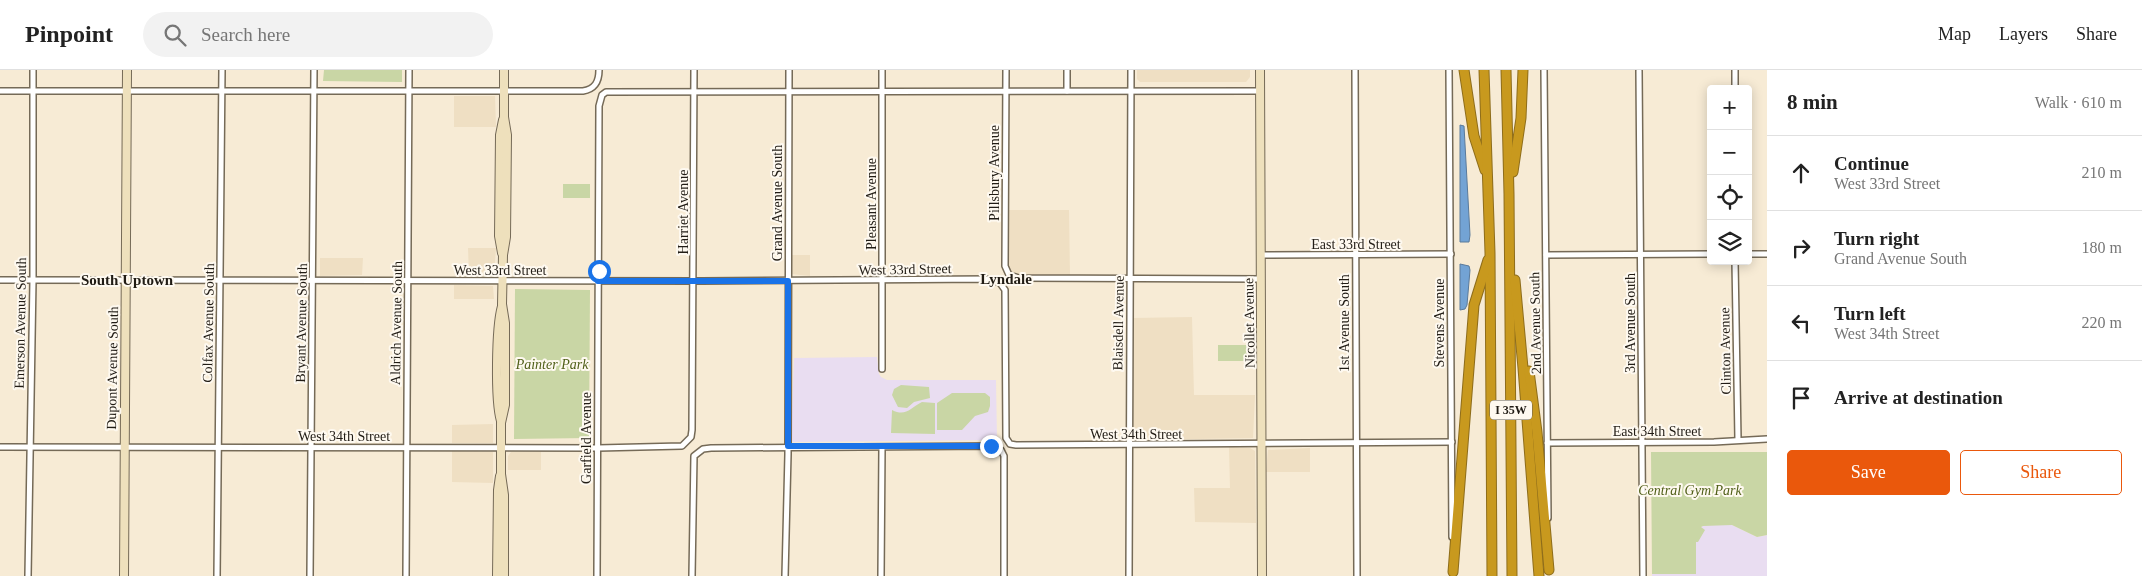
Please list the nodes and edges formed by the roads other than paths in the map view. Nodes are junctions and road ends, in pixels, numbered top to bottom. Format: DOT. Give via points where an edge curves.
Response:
graph roads {
  1 [pos="33,70"];
  2 [pos="128,70"];
  3 [pos="222,70"];
  4 [pos="314,70"];
  5 [pos="409,70"];
  6 [pos="504,70"];
  7 [pos="599,70"];
  8 [pos="694,70"];
  9 [pos="789,70"];
  10 [pos="882,70"];
  11 [pos="1006,70"];
  12 [pos="1067,70"];
  13 [pos="1131,70"];
  14 [pos="1260,70"];
  15 [pos="1355,70"];
  16 [pos="1448,70"];
  17 [pos="1464,70"];
  18 [pos="1484,70"];
  19 [pos="1506,70"];
  20 [pos="1523,70"];
  21 [pos="1544,70"];
  22 [pos="1639,70"];
  23 [pos="1735,70"];
  24 [pos="1735,85"];
  25 [pos="0,90"];
  26 [pos="33,90"];
  27 [pos="127,90"];
  28 [pos="1006,90"];
  29 [pos="222,91"];
  30 [pos="314,91"];
  31 [pos="409,91"];
  32 [pos="504,91"];
  33 [pos="694,91"];
  34 [pos="789,91"];
  35 [pos="882,91"];
  36 [pos="1067,91"];
  37 [pos="1131,91"];
  38 [pos="1260,91"];
  39 [pos="1489,181"];
  40 [pos="1509,194"];
  41 [pos="1510,243"];
  42 [pos="1490,253"];
  43 [pos="1451,254"];
  44 [pos="1641,254"];
  45 [pos="1707,254"];
  46 [pos="1752,254"];
  47 [pos="1767,254"];
  48 [pos="1261,255"];
  49 [pos="1355,255"];
  50 [pos="1546,255"];
  51 [pos="1735,265"];
  52 [pos="1130,279"];
  53 [pos="1261,279"];
  54 [pos="0,280"];
  55 [pos="33,280"];
  56 [pos="125,280"];
  57 [pos="220,280"];
  58 [pos="883,280"];
  59 [pos="313,281"];
  60 [pos="408,281"];
  61 [pos="502,281"];
  62 [pos="598,281"];
  63 [pos="694,281"];
  64 [pos="788,281"];
  65 [pos="1520,319"];
  66 [pos="882,369"];
  67 [pos="1767,439"];
  68 [pos="1738,440"];
  69 [pos="1356,442"];
  70 [pos="1452,442"];
  71 [pos="1642,442"];
  72 [pos="686,443"];
  73 [pos="1010,444"];
  74 [pos="1262,444"];
  75 [pos="1547,444"];
  76 [pos="1129,445"];
  77 [pos="788,446"];
  78 [pos="0,447"];
  79 [pos="30,447"];
  80 [pos="124,447"];
  81 [pos="218,447"];
  82 [pos="310,447"];
  83 [pos="406,447"];
  84 [pos="882,447"];
  85 [pos="501,448"];
  86 [pos="598,448"];
  87 [pos="501,474"];
  88 [pos="1549,573"];
  89 [pos="1453,574"];
  90 [pos="28,576"];
  91 [pos="124,576"];
  92 [pos="217,576"];
  93 [pos="310,576"];
  94 [pos="406,576"];
  95 [pos="497,576"];
  96 [pos="504,576"];
  97 [pos="597,576"];
  98 [pos="692,576"];
  99 [pos="785,576"];
  100 [pos="881,576"];
  101 [pos="1004,576"];
  102 [pos="1129,576"];
  103 [pos="1262,576"];
  104 [pos="1357,576"];
  105 [pos="1492,576"];
  106 [pos="1512,576"];
  107 [pos="1539,576"];
  108 [pos="1643,576"];
  1 -- 26 [label="street, Emerson Avenue South"];
  2 -- 27 [label="main road, Dupont Avenue South"];
  3 -- 29 [label="street, Colfax Avenue South"];
  4 -- 30 [label="street, Bryant Avenue South"];
  5 -- 31 [label="street, Aldrich Avenue South"];
  6 -- 32 [label="main road"];
  7 -- 32 [label="street" via="595,86 583,90"];
  8 -- 33 [label="street, Harriet Avenue"];
  9 -- 34 [label="street, Grand Avenue South"];
  10 -- 35 [label="street, Pleasant Avenue"];
  11 -- 28 [label="street, Pillsbury Avenue"];
  12 -- 36 [label="street"];
  13 -- 37 [label="street, Blaisdell Avenue"];
  14 -- 38 [label="main road, Nicollet Avenue"];
  15 -- 49 [label="street, 1st Avenue South"];
  16 -- 43 [label="street, Stevens Avenue"];
  17 -- 39 [label="highway" via="1474,136"];
  18 -- 39 [label="highway, I 35W"];
  19 -- 40 [label="highway, I 35W"];
  20 -- 40 [label="highway" via="1521,118"];
  21 -- 50 [label="street, 2nd Avenue South"];
  22 -- 44 [label="street, 3rd Avenue South"];
  23 -- 24 [label="street"];
  25 -- 26 [label="street"];
  26 -- 27 [label="street"];
  26 -- 55 [label="street, Emerson Avenue South"];
  27 -- 29 [label="street"];
  27 -- 56 [label="main road, Dupont Avenue South"];
  28 -- 35 [label="street"];
  28 -- 36 [label="street"];
  28 -- 52 [label="street, Pillsbury Avenue" via="1006,266 1009,275 1019,278"];
  29 -- 30 [label="street"];
  29 -- 57 [label="street, Colfax Avenue South"];
  30 -- 31 [label="street"];
  30 -- 59 [label="street, Bryant Avenue South"];
  31 -- 32 [label="street"];
  31 -- 60 [label="street, Aldrich Avenue South"];
  32 -- 61 [label="main road" via="506,238"];
  33 -- 34 [label="street"];
  33 -- 62 [label="street, Garfield Avenue" via="606,92 602,95"];
  33 -- 63 [label="street, Harriet Avenue"];
  34 -- 35 [label="street"];
  34 -- 64 [label="street, Grand Avenue South"];
  35 -- 58 [label="street, Pleasant Avenue"];
  36 -- 37 [label="street"];
  37 -- 38 [label="street"];
  37 -- 52 [label="street, Blaisdell Avenue"];
  38 -- 48 [label="main road, Nicollet Avenue"];
  39 -- 42 [label="highway, I 35W"];
  40 -- 41 [label="highway, I 35W"];
  41 -- 65 [label="highway"];
  41 -- 106 [label="highway, I 35W"];
  42 -- 89 [label="highway" via="1474,305"];
  42 -- 105 [label="highway, I 35W"];
  43 -- 49 [label="street, East 33rd Street"];
  43 -- 70 [label="street, Stevens Avenue"];
  44 -- 45 [label="street"];
  44 -- 50 [label="street"];
  44 -- 71 [label="street, 3rd Avenue South"];
  46 -- 47 [label="street"];
  48 -- 49 [label="street, East 33rd Street"];
  48 -- 53 [label="main road, Nicollet Avenue"];
  49 -- 69 [label="street, 1st Avenue South"];
  50 -- 75 [label="street, 2nd Avenue South"];
  51 -- 68 [label="street, Clinton Avenue"];
  52 -- 53 [label="street"];
  52 -- 76 [label="street, Blaisdell Avenue"];
  53 -- 74 [label="main road, Nicollet Avenue"];
  54 -- 55 [label="street, West 33rd Street"];
  55 -- 56 [label="street, West 33rd Street"];
  55 -- 79 [label="street, Emerson Avenue South"];
  56 -- 57 [label="street, West 33rd Street"];
  56 -- 80 [label="main road, Dupont Avenue South"];
  57 -- 59 [label="street, West 33rd Street"];
  57 -- 81 [label="street, Colfax Avenue South"];
  58 -- 64 [label="street, West 33rd Street"];
  58 -- 66 [label="street, Pleasant Avenue"];
  58 -- 73 [label="street, West 33rd Street" via="990,279 1006,290 1006,438"];
  59 -- 60 [label="street, West 33rd Street"];
  59 -- 82 [label="street, Bryant Avenue South"];
  60 -- 61 [label="street, West 33rd Street"];
  60 -- 83 [label="street, Aldrich Avenue South"];
  61 -- 62 [label="street, West 33rd Street"];
  61 -- 85 [label="main road" via="505,405"];
  62 -- 63 [label="street, West 33rd Street"];
  62 -- 86 [label="street, Garfield Avenue"];
  63 -- 64 [label="street, West 33rd Street"];
  63 -- 72 [label="street, Harriet Avenue" via="692,430"];
  64 -- 77 [label="street, Grand Avenue South"];
  65 -- 88 [label="highway" via="1534,406"];
  65 -- 107 [label="highway"];
  67 -- 68 [label="street, East 34th Street"];
  68 -- 71 [label="street, East 34th Street"];
  69 -- 70 [label="street"];
  69 -- 74 [label="street"];
  69 -- 104 [label="street, 1st Avenue South"];
  70 -- 89 [label="street, Stevens Avenue"];
  71 -- 75 [label="street, East 34th Street"];
  71 -- 108 [label="street, 3rd Avenue South"];
  72 -- 86 [label="street, West 34th Street" via="677,447"];
  73 -- 76 [label="street, West 34th Street"];
  74 -- 76 [label="street, West 34th Street"];
  74 -- 103 [label="main road, Nicollet Avenue"];
  75 -- 88 [label="street, 2nd Avenue South"];
  76 -- 102 [label="street, Blaisdell Avenue"];
  77 -- 84 [label="street"];
  77 -- 98 [label="street" via="711,448 697,453 693,461"];
  77 -- 99 [label="street, Grand Avenue South"];
  78 -- 79 [label="street, West 34th Street"];
  79 -- 80 [label="street, West 34th Street"];
  79 -- 90 [label="street, Emerson Avenue South"];
  80 -- 81 [label="street, West 34th Street"];
  80 -- 91 [label="main road, Dupont Avenue South"];
  81 -- 82 [label="street, West 34th Street"];
  81 -- 92 [label="street, Colfax Avenue South"];
  82 -- 83 [label="street, West 34th Street"];
  82 -- 93 [label="street, Bryant Avenue South"];
  83 -- 85 [label="street, West 34th Street"];
  83 -- 94 [label="street, Aldrich Avenue South"];
  84 -- 100 [label="street"];
  84 -- 101 [label="street" via="991,446 1001,450 1004,456"];
  85 -- 86 [label="street, West 34th Street"];
  85 -- 87 [label="main road"];
  86 -- 97 [label="street, Garfield Avenue"];
  87 -- 95 [label="main road"];
  87 -- 96 [label="main road"];
}
